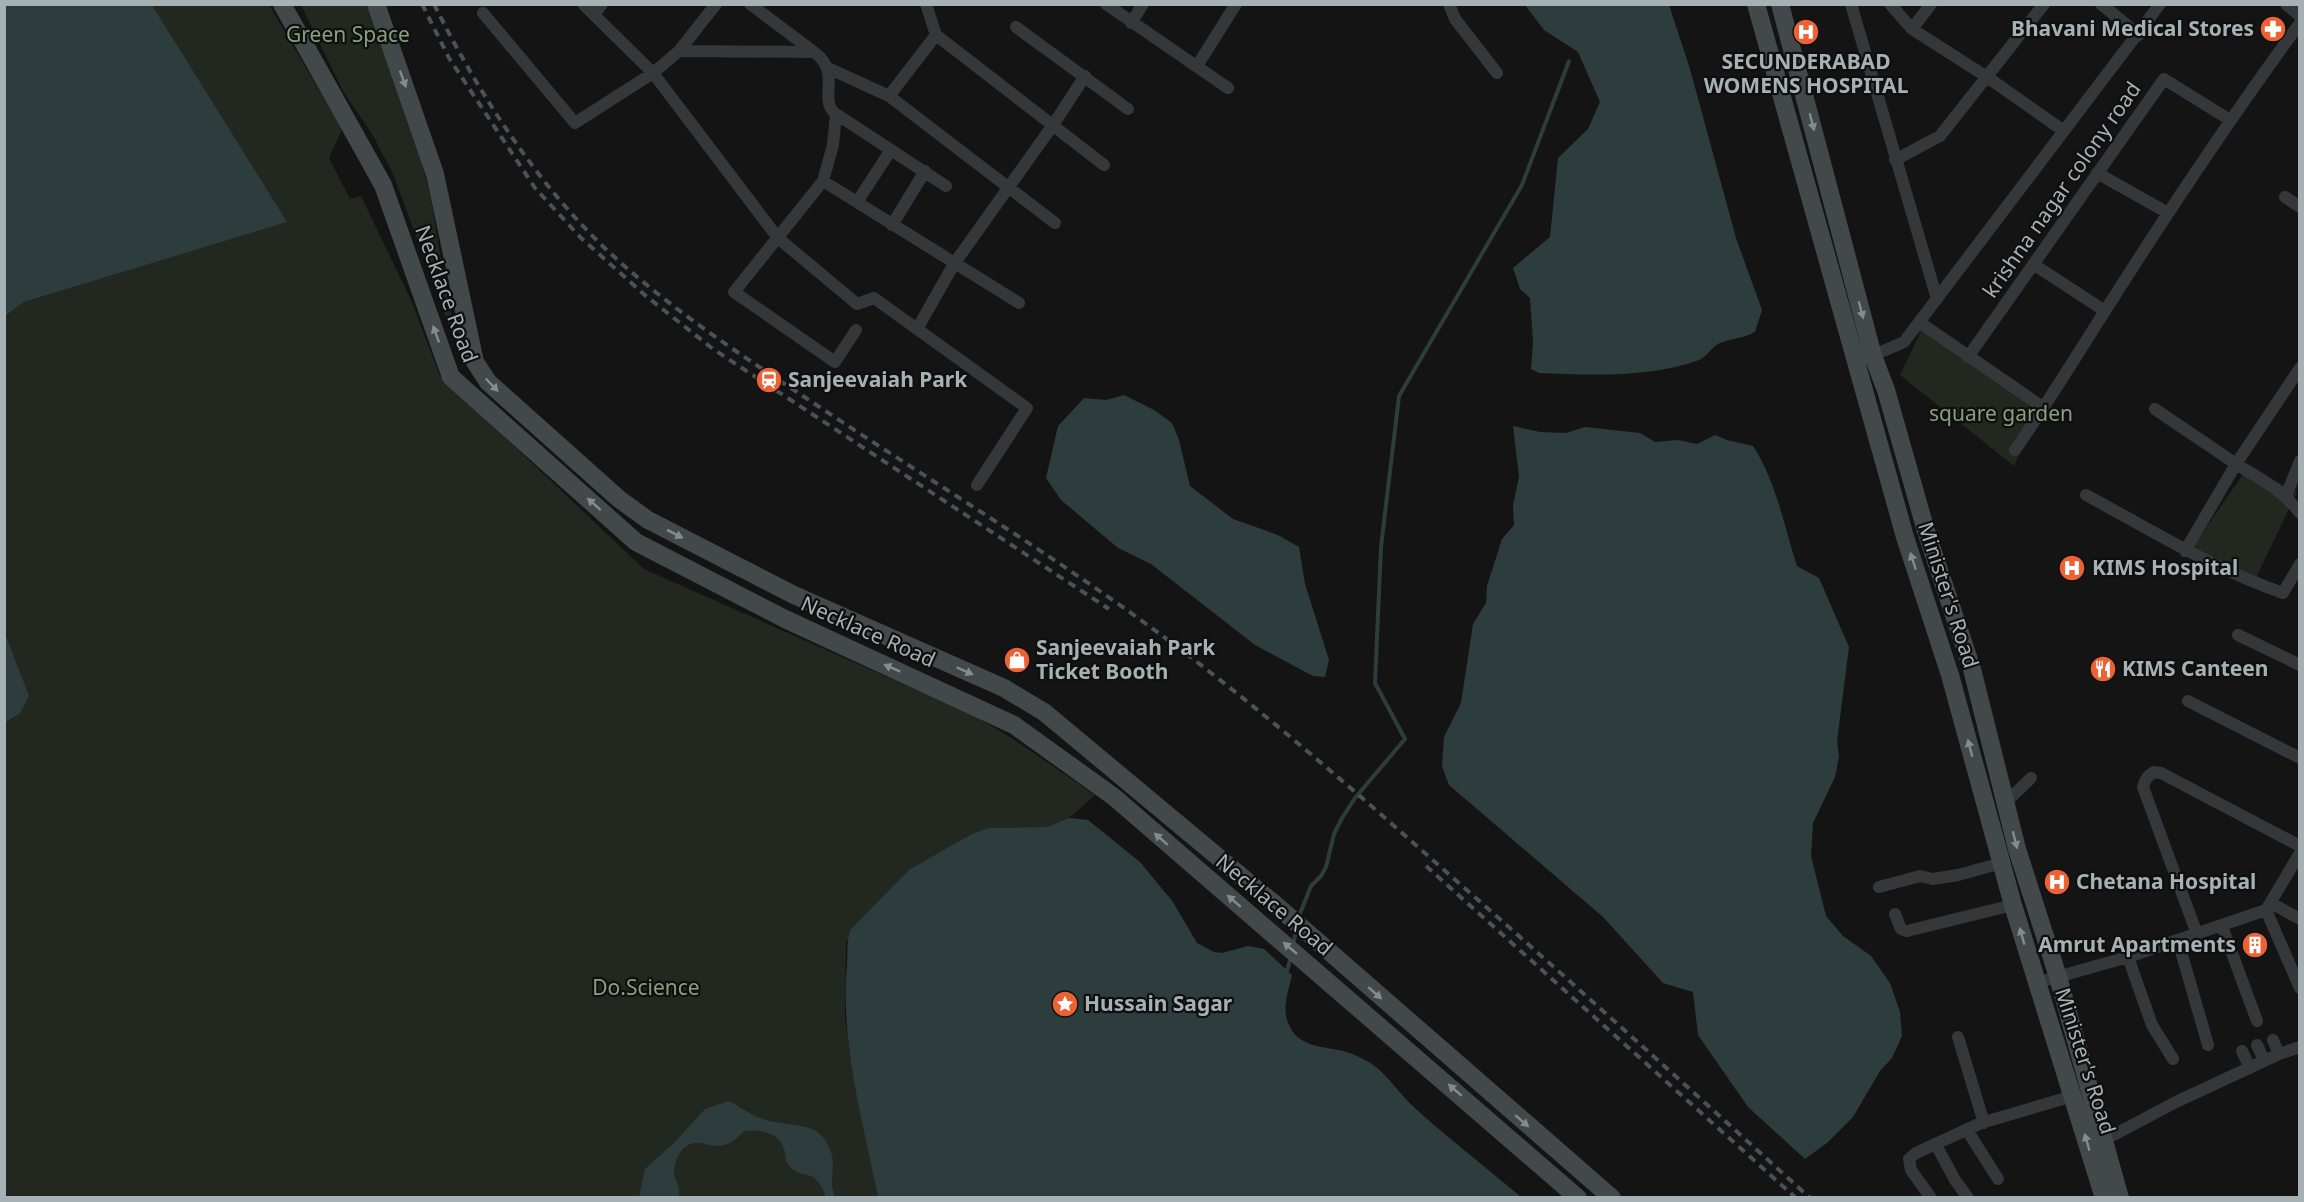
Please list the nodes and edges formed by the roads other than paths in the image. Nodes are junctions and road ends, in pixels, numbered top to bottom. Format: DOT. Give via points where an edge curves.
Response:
graph roads {
  1 [pos="282,4"];
  2 [pos="376,4"];
  3 [pos="583,4"];
  4 [pos="602,4"];
  5 [pos="716,4"];
  6 [pos="750,4"];
  7 [pos="926,4"];
  8 [pos="1106,4"];
  9 [pos="1143,4"];
  10 [pos="1236,4"];
  11 [pos="1449,4"];
  12 [pos="1756,4"];
  13 [pos="1780,4"];
  14 [pos="1890,4"];
  15 [pos="1931,4"];
  16 [pos="2044,4"];
  17 [pos="2101,4"];
  18 [pos="2160,4"];
  19 [pos="2288,4"];
  20 [pos="1853,5"];
  21 [pos="483,13"];
  22 [pos="2300,14"];
  23 [pos="594,15"];
  24 [pos="1131,23"];
  25 [pos="2300,23"];
  26 [pos="1016,27"];
  27 [pos="1912,29"];
  28 [pos="2139,34"];
  29 [pos="936,35"];
  30 [pos="679,51"];
  31 [pos="814,52"];
  32 [pos="1197,66"];
  33 [pos="828,68"];
  34 [pos="653,73"];
  35 [pos="1497,73"];
  36 [pos="1085,76"];
  37 [pos="1987,77"];
  38 [pos="1228,88"];
  39 [pos="889,96"];
  40 [pos="1128,109"];
  41 [pos="836,114"];
  42 [pos="2230,120"];
  43 [pos="1053,125"];
  44 [pos="2064,131"];
  45 [pos="891,150"];
  46 [pos="1895,160"];
  47 [pos="1104,165"];
  48 [pos="925,171"];
  49 [pos="2097,173"];
  50 [pos="823,181"];
  51 [pos="946,186"];
  52 [pos="1008,187"];
  53 [pos="2285,197"];
  54 [pos="857,202"];
  55 [pos="2300,207"];
  56 [pos="2168,213"];
  57 [pos="1056,223"];
  58 [pos="892,225"];
  59 [pos="778,238"];
  60 [pos="954,264"];
  61 [pos="2033,264"];
  62 [pos="1937,299"];
  63 [pos="1019,303"];
  64 [pos="2105,311"];
  65 [pos="1920,322"];
  66 [pos="917,329"];
  67 [pos="856,330"];
  68 [pos="1874,356"];
  69 [pos="1968,357"];
  70 [pos="475,362"];
  71 [pos="1854,362"];
  72 [pos="2300,368"];
  73 [pos="451,377"];
  74 [pos="2044,408"];
  75 [pos="2155,409"];
  76 [pos="2015,450"];
  77 [pos="2300,460"];
  78 [pos="2236,464"];
  79 [pos="977,485"];
  80 [pos="2086,495"];
  81 [pos="2286,496"];
  82 [pos="2300,513"];
  83 [pos="648,520"];
  84 [pos="636,542"];
  85 [pos="2185,551"];
  86 [pos="2300,564"];
  87 [pos="2238,635"];
  88 [pos="2300,665"];
  89 [pos="2188,700"];
  90 [pos="1030,704"];
  91 [pos="1014,725"];
  92 [pos="2300,758"];
  93 [pos="2031,778"];
  94 [pos="2005,803"];
  95 [pos="2300,846"];
  96 [pos="2300,853"];
  97 [pos="2001,863"];
  98 [pos="1879,887"];
  99 [pos="2013,905"];
  100 [pos="2269,907"];
  101 [pos="1895,914"];
  102 [pos="2300,919"];
  103 [pos="2222,926"];
  104 [pos="2197,934"];
  105 [pos="2178,940"];
  106 [pos="2128,957"];
  107 [pos="2058,977"];
  108 [pos="2036,983"];
  109 [pos="2300,988"];
  110 [pos="2257,1021"];
  111 [pos="1958,1037"];
  112 [pos="2273,1040"];
  113 [pos="2208,1045"];
  114 [pos="2257,1045"];
  115 [pos="2300,1047"];
  116 [pos="2242,1051"];
  117 [pos="2279,1054"];
  118 [pos="2173,1059"];
  119 [pos="2264,1060"];
  120 [pos="2250,1068"];
  121 [pos="2073,1096"];
  122 [pos="1984,1122"];
  123 [pos="1967,1130"];
  124 [pos="2104,1140"];
  125 [pos="1936,1145"];
  126 [pos="1998,1179"];
  127 [pos="1578,1197"];
  128 [pos="1612,1197"];
  129 [pos="1932,1197"];
  130 [pos="1968,1197"];
  131 [pos="2104,1197"];
  132 [pos="2120,1197"];
  73 -- 1 [label="main road, Necklace Road, one-way" via="383,184"];
  2 -- 70 [label="main road, Necklace Road, one-way" via="435,174"];
  3 -- 23 [label="street"];
  4 -- 23 [label="street"];
  5 -- 30 [label="street"];
  6 -- 31 [label="street"];
  7 -- 29 [label="street"];
  8 -- 24 [label="street"];
  9 -- 24 [label="street"];
  10 -- 32 [label="street"];
  11 -- 35 [label="street" via="1455,19"];
  12 -- 71 [label="main road, Minister's Road"];
  13 -- 68 [label="main road, Minister's Road, one-way"];
  14 -- 27 [label="street"];
  15 -- 27 [label="street"];
  16 -- 37 [label="street"];
  17 -- 28 [label="street"];
  18 -- 28 [label="street"];
  19 -- 22 [label="street"];
  20 -- 46 [label="street"];
  21 -- 34 [label="street" via="575,123"];
  23 -- 34 [label="street"];
  24 -- 32 [label="street"];
  25 -- 42 [label="street"];
  26 -- 36 [label="street"];
  27 -- 37 [label="street"];
  28 -- 44 [label="street"];
  29 -- 39 [label="street"];
  29 -- 43 [label="street"];
  30 -- 31 [label="street"];
  30 -- 34 [label="street"];
  31 -- 33 [label="street"];
  32 -- 38 [label="street"];
  33 -- 39 [label="street"];
  33 -- 41 [label="street" via="829,105"];
  34 -- 59 [label="street"];
  36 -- 40 [label="street"];
  36 -- 43 [label="street"];
  37 -- 44 [label="street"];
  37 -- 46 [label="street" via="1940,136"];
  39 -- 52 [label="street"];
  41 -- 45 [label="street"];
  41 -- 50 [label="street"];
  42 -- 49 [label="street, krishna nagar colony road" via="2164,80"];
  42 -- 56 [label="street"];
  43 -- 47 [label="street"];
  43 -- 52 [label="street"];
  44 -- 62 [label="street"];
  45 -- 48 [label="street"];
  45 -- 54 [label="street"];
  46 -- 62 [label="street"];
  48 -- 51 [label="street"];
  48 -- 58 [label="street"];
  49 -- 56 [label="street"];
  49 -- 61 [label="street, krishna nagar colony road"];
  50 -- 54 [label="street"];
  50 -- 59 [label="street"];
  52 -- 57 [label="street"];
  52 -- 60 [label="street"];
  53 -- 55 [label="street"];
  54 -- 58 [label="street"];
  56 -- 64 [label="street"];
  58 -- 60 [label="street"];
  59 -- 66 [label="street" via="857,304 874,298"];
  59 -- 67 [label="street" via="734,292 835,362"];
  60 -- 63 [label="street"];
  60 -- 66 [label="street"];
  61 -- 64 [label="street"];
  61 -- 69 [label="street, krishna nagar colony road"];
  62 -- 65 [label="street"];
  64 -- 74 [label="street"];
  65 -- 68 [label="street" via="1904,342"];
  65 -- 69 [label="street"];
  66 -- 79 [label="street" via="1027,408"];
  68 -- 71 [label="street"];
  68 -- 94 [label="main road, Minister's Road" via="1972,669"];
  69 -- 74 [label="street"];
  70 -- 73 [label="main road"];
  70 -- 83 [label="main road, Necklace Road, one-way" via="488,382 619,499"];
  97 -- 71 [label="main road, Minister's Road, one-way" via="1950,675"];
  72 -- 78 [label="street"];
  84 -- 73 [label="main road, Necklace Road, one-way"];
  74 -- 76 [label="street"];
  75 -- 78 [label="street"];
  77 -- 81 [label="street"];
  78 -- 81 [label="street"];
  78 -- 85 [label="street"];
  80 -- 85 [label="street"];
  81 -- 82 [label="street"];
  83 -- 84 [label="main road"];
  83 -- 90 [label="main road, Necklace Road, one-way" via="794,596 1004,688"];
  91 -- 84 [label="main road, Necklace Road, one-way" via="786,619"];
  85 -- 86 [label="street" via="2283,593"];
  87 -- 88 [label="street"];
  89 -- 92 [label="street"];
  90 -- 91 [label="main road"];
  90 -- 128 [label="main road, Necklace Road, one-way" via="1277,906"];
  127 -- 91 [label="main road, Necklace Road, one-way" via="1114,798"];
  93 -- 94 [label="street"];
  94 -- 107 [label="main road, Minister's Road, one-way"];
  95 -- 104 [label="street" via="2161,773 2149,775 2143,787"];
  96 -- 100 [label="street"];
  97 -- 98 [label="street" via="1950,877 1920,876"];
  97 -- 99 [label="main road, Minister's Road"];
  99 -- 101 [label="street" via="1906,931 1900,929"];
  108 -- 99 [label="main road, Minister's Road, one-way"];
  100 -- 102 [label="street"];
  100 -- 103 [label="street"];
  100 -- 109 [label="street"];
  103 -- 104 [label="street"];
  103 -- 110 [label="street"];
  104 -- 105 [label="street"];
  105 -- 106 [label="street"];
  105 -- 113 [label="street"];
  106 -- 107 [label="street"];
  106 -- 118 [label="street" via="2152,1025"];
  107 -- 108 [label="street"];
  107 -- 124 [label="main road, Minister's Road"];
  108 -- 121 [label="main road, Minister's Road"];
  111 -- 122 [label="street"];
  112 -- 117 [label="street"];
  114 -- 119 [label="street"];
  115 -- 117 [label="street"];
  116 -- 120 [label="street"];
  117 -- 119 [label="street"];
  119 -- 120 [label="street"];
  120 -- 124 [label="street"];
  121 -- 122 [label="street"];
  131 -- 121 [label="main road, Minister's Road, one-way"];
  122 -- 123 [label="street"];
  123 -- 125 [label="street"];
  123 -- 126 [label="street"];
  124 -- 132 [label="main road, Minister's Road"];
  125 -- 129 [label="street" via="1909,1159 1911,1170"];
  125 -- 130 [label="street"];
}
